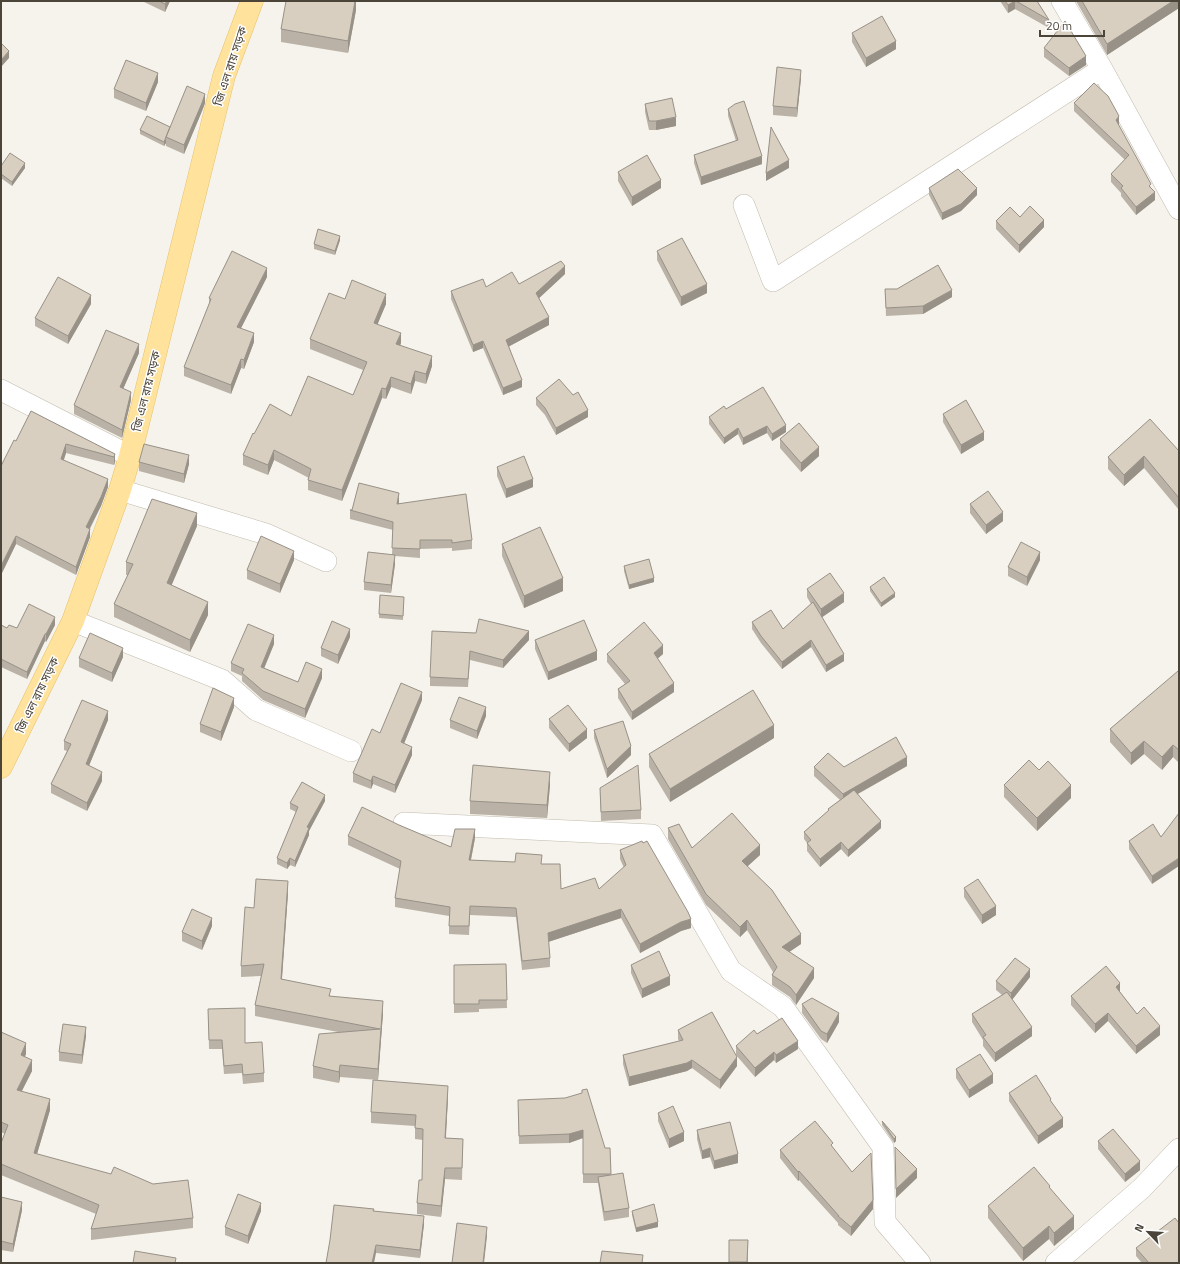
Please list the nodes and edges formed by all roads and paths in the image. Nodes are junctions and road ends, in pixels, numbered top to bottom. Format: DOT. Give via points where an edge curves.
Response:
graph roads {
  1 [pos="252,1"];
  2 [pos="1062,1"];
  3 [pos="1102,69"];
  4 [pos="744,205"];
  5 [pos="1179,209"];
  6 [pos="1,390"];
  7 [pos="130,456"];
  8 [pos="120,490"];
  9 [pos="326,561"];
  10 [pos="73,620"];
  11 [pos="351,751"];
  12 [pos="1,767"];
  13 [pos="404,823"];
  14 [pos="1179,1149"];
  15 [pos="920,1263"];
  16 [pos="1056,1263"];
  1 -- 7 [label="main road, জি এল রায় সড়ক" via="224,76"];
  2 -- 3 [label="street"];
  3 -- 4 [label="street" via="773,281"];
  3 -- 5 [label="street"];
  6 -- 7 [label="street"];
  7 -- 8 [label="main road, জি এল রায় সড়ক"];
  8 -- 9 [label="street" via="266,534"];
  8 -- 10 [label="main road, জি এল রায় সড়ক"];
  10 -- 11 [label="street" via="222,680 256,710"];
  10 -- 12 [label="main road, জি এল রায় সড়ক"];
  13 -- 15 [label="street" via="652,836 731,971 783,1007 883,1147 884,1222"];
  14 -- 16 [label="street" via="1142,1188"];
}
